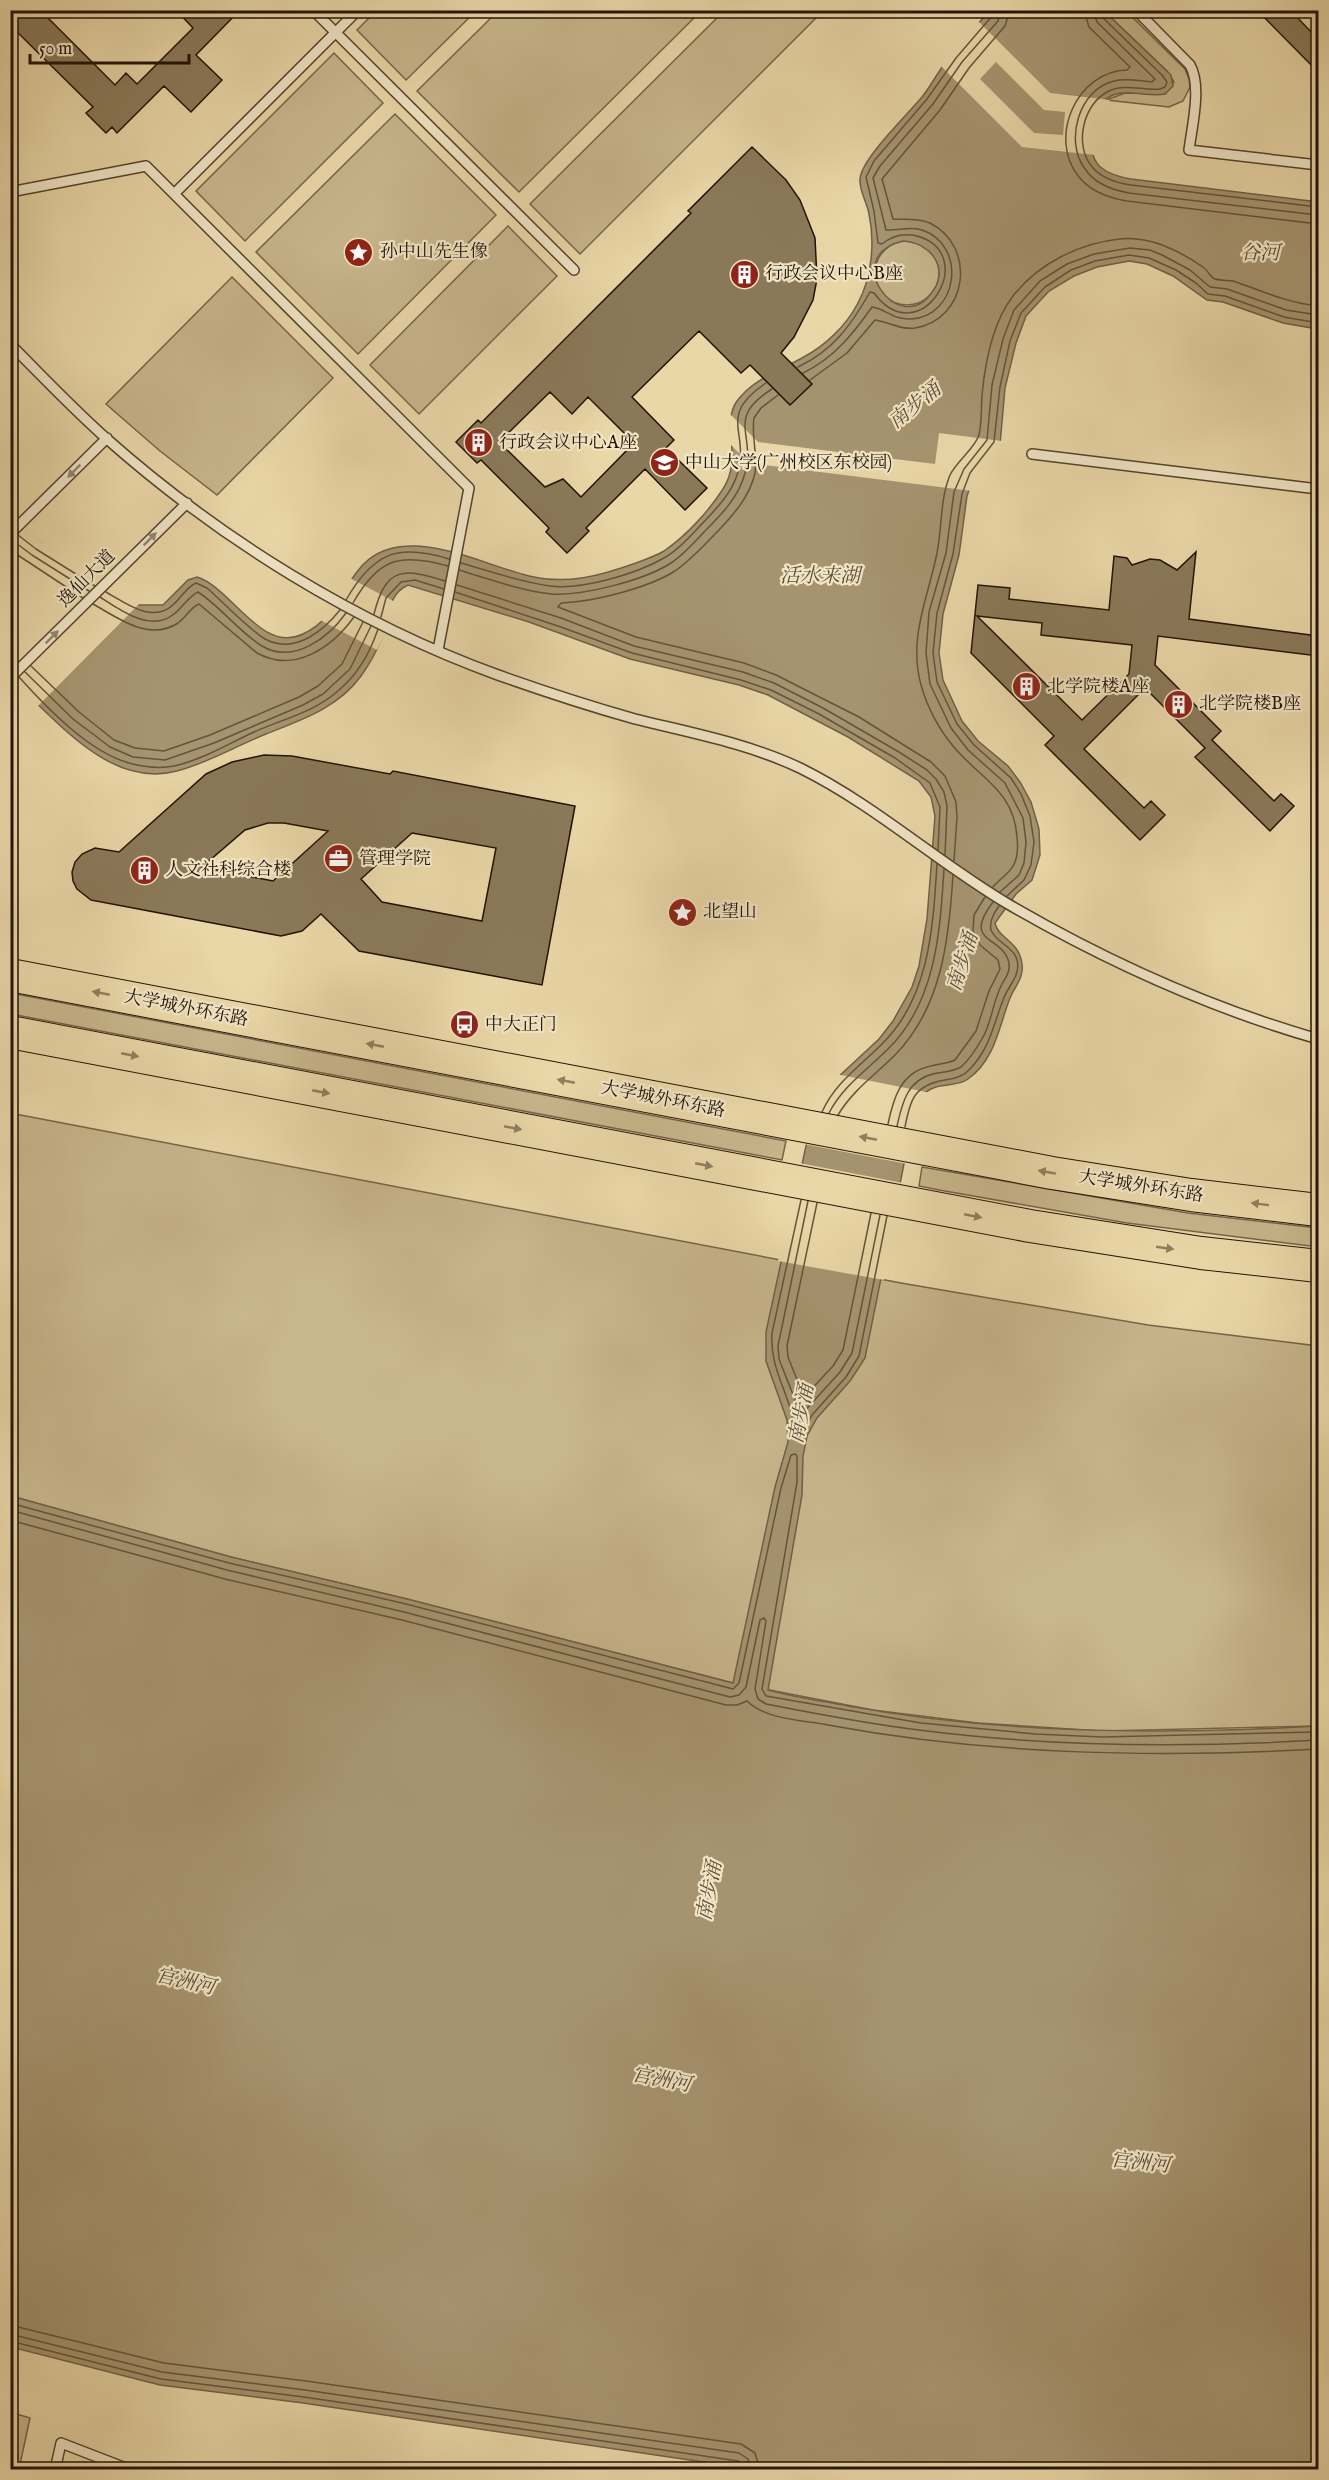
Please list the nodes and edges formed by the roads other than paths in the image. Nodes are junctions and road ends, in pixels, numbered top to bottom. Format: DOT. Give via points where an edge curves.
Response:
graph roads {
  1 [pos="313,10"];
  2 [pos="358,10"];
  3 [pos="1136,10"];
  4 [pos="335,33"];
  5 [pos="1318,165"];
  6 [pos="10,192"];
  7 [pos="174,194"];
  8 [pos="574,270"];
  9 [pos="10,344"];
  10 [pos="107,438"];
  11 [pos="1032,454"];
  12 [pos="1318,489"];
  13 [pos="187,502"];
  14 [pos="10,534"];
  15 [pos="438,650"];
  16 [pos="10,678"];
  17 [pos="10,975"];
  18 [pos="10,1032"];
  19 [pos="1318,1039"];
  20 [pos="1318,1210"];
  21 [pos="1318,1266"];
  22 [pos="55,2469"];
  23 [pos="131,2469"];
  1 -- 4 [label="lane"];
  2 -- 4 [label="lane"];
  3 -- 5 [label="lane" via="1194,72 1189,150"];
  4 -- 7 [label="lane"];
  4 -- 8 [label="lane"];
  6 -- 7 [label="lane" via="146,166"];
  7 -- 15 [label="lane" via="469,488"];
  9 -- 10 [label="lane"];
  10 -- 13 [label="lane"];
  10 -- 14 [label="lane, one-way"];
  11 -- 12 [label="lane"];
  13 -- 15 [label="lane" via="267,558 331,596"];
  16 -- 13 [label="lane, 逸仙大道, one-way"];
  15 -- 19 [label="lane" via="495,674 593,706 771,755 859,801 1008,904 1134,970 1214,1004"];
  20 -- 17 [label="main road, 大学城外环东路, one-way" via="1191,1195 926,1149"];
  18 -- 21 [label="main road, one-way" via="915,1205 1124,1242"];
  22 -- 23 [label="lane" via="61,2443"];
}
